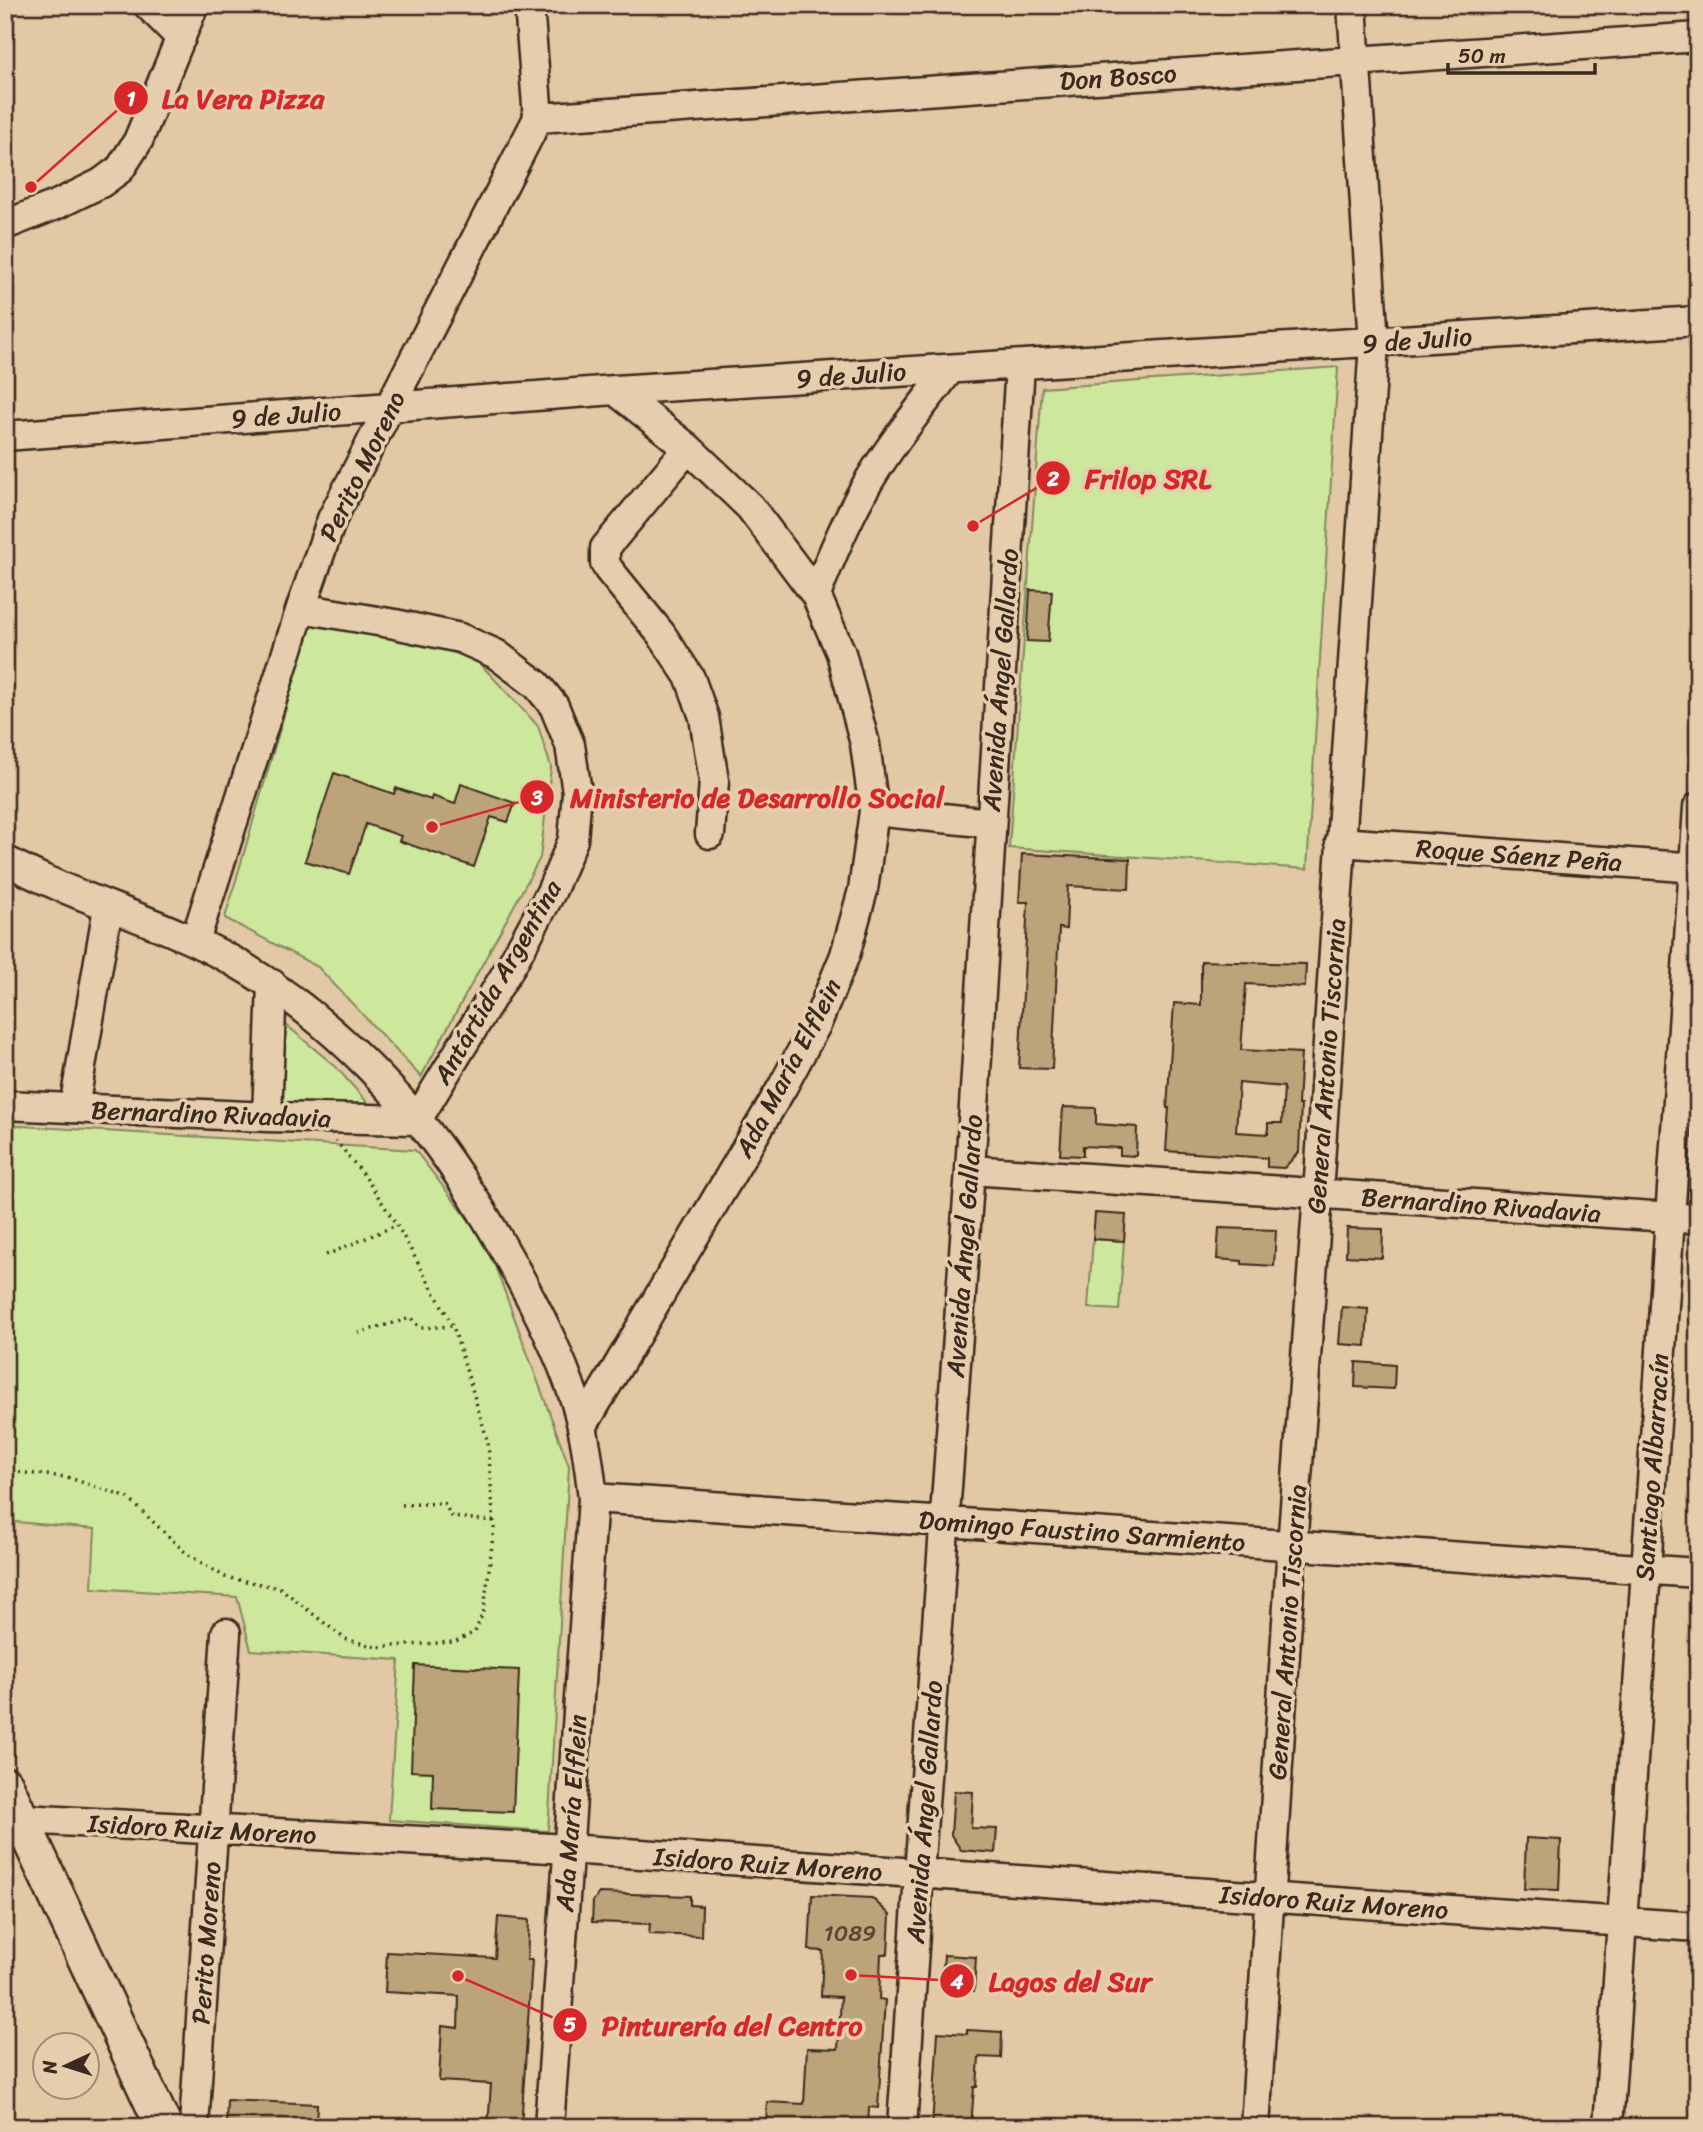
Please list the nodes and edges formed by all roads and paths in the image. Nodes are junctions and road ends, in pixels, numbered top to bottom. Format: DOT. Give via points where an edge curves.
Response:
graph roads {
  1 [pos="148,5"];
  2 [pos="194,5"];
  3 [pos="529,5"];
  4 [pos="1352,5"];
  5 [pos="1698,37"];
  6 [pos="181,38"];
  7 [pos="1356,61"];
  8 [pos="538,118"];
  9 [pos="5,225"];
  10 [pos="1698,321"];
  11 [pos="1374,342"];
  12 [pos="1020,365"];
  13 [pos="950,369"];
  14 [pos="615,390"];
  15 [pos="390,407"];
  16 [pos="5,436"];
  17 [pos="688,448"];
  18 [pos="816,594"];
  19 [pos="301,608"];
  20 [pos="1698,807"];
  21 [pos="874,811"];
  22 [pos="990,823"];
  23 [pos="710,835"];
  24 [pos="1340,842"];
  25 [pos="5,860"];
  26 [pos="1696,868"];
  27 [pos="108,907"];
  28 [pos="195,941"];
  29 [pos="272,984"];
  30 [pos="5,1105"];
  31 [pos="74,1108"];
  32 [pos="267,1117"];
  33 [pos="312,1118"];
  34 [pos="417,1120"];
  35 [pos="970,1170"];
  36 [pos="1318,1194"];
  37 [pos="1670,1217"];
  38 [pos="1698,1219"];
  39 [pos="397,1225"];
  40 [pos="326,1255"];
  41 [pos="453,1326"];
  42 [pos="358,1332"];
  43 [pos="582,1427"];
  44 [pos="5,1471"];
  45 [pos="593,1499"];
  46 [pos="402,1505"];
  47 [pos="494,1521"];
  48 [pos="945,1522"];
  49 [pos="1292,1544"];
  50 [pos="1645,1570"];
  51 [pos="1698,1573"];
  52 [pos="226,1633"];
  53 [pos="5,1785"];
  54 [pos="13,1819"];
  55 [pos="213,1828"];
  56 [pos="568,1849"];
  57 [pos="919,1874"];
  58 [pos="1269,1897"];
  59 [pos="1621,1922"];
  60 [pos="1698,1927"];
  61 [pos="164,2127"];
  62 [pos="194,2127"];
  63 [pos="550,2127"];
  64 [pos="902,2127"];
  65 [pos="1255,2127"];
  66 [pos="1608,2127"];
  1 -- 6 [label="street"];
  2 -- 6 [label="street"];
  3 -- 8 [label="street"];
  4 -- 7 [label="street, General Antonio Tiscornia"];
  5 -- 7 [label="street, Don Bosco"];
  6 -- 9 [label="street" via="138,141 120,169 58,204"];
  7 -- 8 [label="street, Don Bosco"];
  7 -- 11 [label="street, General Antonio Tiscornia"];
  8 -- 15 [label="street, Perito Moreno"];
  10 -- 11 [label="street, 9 de Julio"];
  11 -- 12 [label="street, 9 de Julio"];
  11 -- 24 [label="street, General Antonio Tiscornia"];
  12 -- 13 [label="street, 9 de Julio"];
  12 -- 22 [label="street, Avenida Ángel Gallardo"];
  13 -- 14 [label="street, 9 de Julio"];
  13 -- 18 [label="street" via="863,490"];
  14 -- 15 [label="street, 9 de Julio"];
  14 -- 17 [label="street, Ada María Elflein"];
  15 -- 16 [label="street, 9 de Julio"];
  15 -- 19 [label="street, Perito Moreno" via="332,519"];
  17 -- 18 [label="street, Ada María Elflein" via="750,508"];
  17 -- 23 [label="street" via="605,548 604,556 609,570 690,678 704,717 714,781"];
  18 -- 21 [label="street, Ada María Elflein" via="844,666 865,744"];
  19 -- 28 [label="street, Perito Moreno"];
  19 -- 34 [label="street, Antártida Argentina" via="460,638 496,654 537,685 554,706 570,745 577,792 573,840 512,964"];
  20 -- 26 [label="street, Santiago Albarracín"];
  21 -- 22 [label="street"];
  21 -- 43 [label="street, Ada María Elflein" via="863,890 845,955 817,1023"];
  22 -- 35 [label="street, Avenida Ángel Gallardo"];
  24 -- 26 [label="street, Roque Sáenz Peña"];
  24 -- 36 [label="street, General Antonio Tiscornia"];
  25 -- 27 [label="street, Ada María Elflein"];
  26 -- 37 [label="street, Santiago Albarracín"];
  27 -- 28 [label="street, Ada María Elflein"];
  27 -- 31 [label="street"];
  28 -- 29 [label="street, Ada María Elflein"];
  29 -- 32 [label="street"];
  29 -- 34 [label="street, Ada María Elflein" via="358,1056"];
  30 -- 31 [label="street, Bernardino Rivadavia"];
  31 -- 32 [label="street, Bernardino Rivadavia"];
  32 -- 33 [label="street, Bernardino Rivadavia"];
  33 -- 34 [label="street, Bernardino Rivadavia"];
  33 -- 39 [label="path" via="344,1149"];
  34 -- 43 [label="street, Ada María Elflein" via="466,1185 526,1288 559,1354"];
  35 -- 36 [label="street, Bernardino Rivadavia"];
  35 -- 48 [label="street, Avenida Ángel Gallardo"];
  36 -- 37 [label="street, Bernardino Rivadavia"];
  36 -- 49 [label="street, General Antonio Tiscornia"];
  37 -- 38 [label="street, Bernardino Rivadavia"];
  37 -- 50 [label="street, Santiago Albarracín"];
  39 -- 40 [label="path"];
  39 -- 41 [label="path"];
  41 -- 42 [label="path" via="420,1328 411,1318"];
  41 -- 47 [label="path" via="488,1442"];
  43 -- 45 [label="street, Ada María Elflein"];
  44 -- 47 [label="path" via="67,1477 128,1498 187,1553 225,1577 280,1587 345,1639 376,1647 454,1642 475,1632 484,1610"];
  45 -- 48 [label="street, Domingo Faustino Sarmiento"];
  45 -- 56 [label="street, Ada María Elflein"];
  46 -- 47 [label="path" via="444,1503 452,1517"];
  48 -- 49 [label="street, Domingo Faustino Sarmiento"];
  48 -- 57 [label="street, Avenida Ángel Gallardo"];
  49 -- 50 [label="street, Domingo Faustino Sarmiento"];
  49 -- 58 [label="street, General Antonio Tiscornia"];
  50 -- 51 [label="street, Domingo Faustino Sarmiento"];
  50 -- 59 [label="street, Santiago Albarracín"];
  52 -- 55 [label="street, Perito Moreno"];
  53 -- 54 [label="main road"];
  54 -- 55 [label="street, Isidoro Ruiz Moreno"];
  54 -- 61 [label="main road"];
  55 -- 56 [label="street, Isidoro Ruiz Moreno"];
  55 -- 62 [label="street, Perito Moreno"];
  56 -- 57 [label="street, Isidoro Ruiz Moreno"];
  56 -- 63 [label="street, Ada María Elflein"];
  57 -- 58 [label="street, Isidoro Ruiz Moreno"];
  57 -- 64 [label="street, Avenida Ángel Gallardo"];
  58 -- 59 [label="street, Isidoro Ruiz Moreno"];
  58 -- 65 [label="street, General Antonio Tiscornia"];
  59 -- 60 [label="street, Isidoro Ruiz Moreno"];
  59 -- 66 [label="street, Santiago Albarracín"];
}
